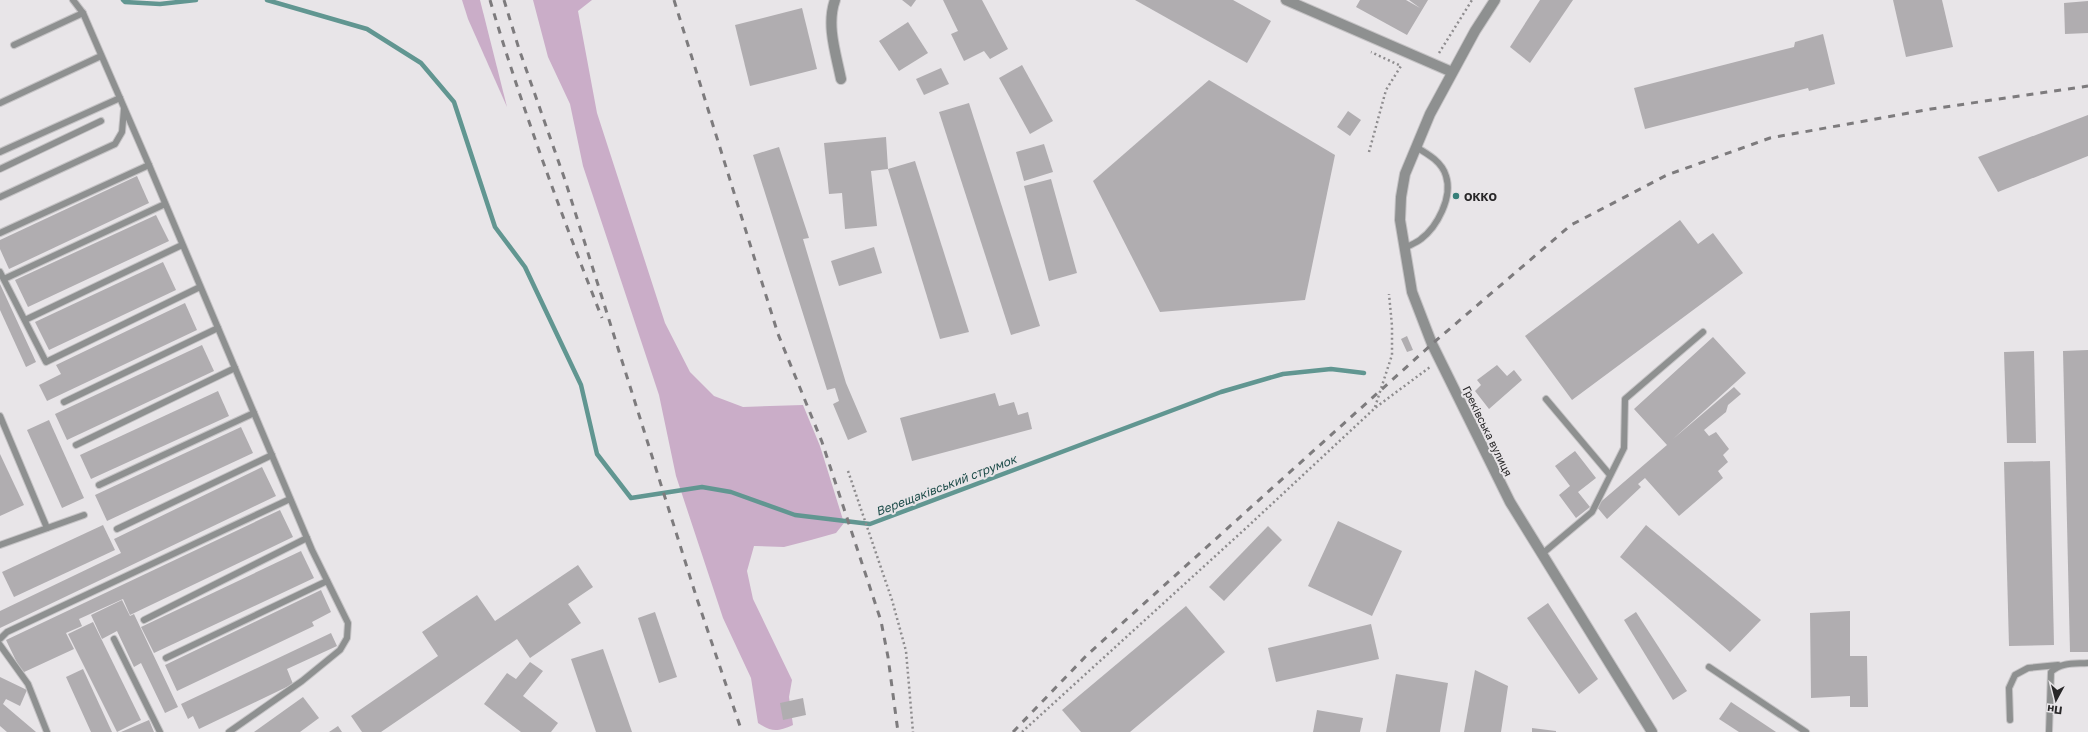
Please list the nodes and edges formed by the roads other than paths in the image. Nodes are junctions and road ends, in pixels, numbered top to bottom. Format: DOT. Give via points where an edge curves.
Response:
graph roads {
  1 [pos="73,0"];
  2 [pos="835,0"];
  3 [pos="1286,0"];
  4 [pos="1495,0"];
  5 [pos="83,13"];
  6 [pos="14,45"];
  7 [pos="101,56"];
  8 [pos="1452,72"];
  9 [pos="841,79"];
  10 [pos="120,98"];
  11 [pos="0,103"];
  12 [pos="124,108"];
  13 [pos="101,121"];
  14 [pos="1416,146"];
  15 [pos="0,152"];
  16 [pos="149,165"];
  17 [pos="0,169"];
  18 [pos="0,197"];
  19 [pos="165,204"];
  20 [pos="0,233"];
  21 [pos="182,245"];
  22 [pos="1405,248"];
  23 [pos="0,272"];
  24 [pos="4,279"];
  25 [pos="200,287"];
  26 [pos="25,320"];
  27 [pos="218,328"];
  28 [pos="1703,332"];
  29 [pos="235,368"];
  30 [pos="1546,399"];
  31 [pos="64,402"];
  32 [pos="254,413"];
  33 [pos="0,416"];
  34 [pos="76,445"];
  35 [pos="272,455"];
  36 [pos="1610,475"];
  37 [pos="98,485"];
  38 [pos="290,499"];
  39 [pos="84,515"];
  40 [pos="47,528"];
  41 [pos="117,529"];
  42 [pos="307,538"];
  43 [pos="0,545"];
  44 [pos="1542,554"];
  45 [pos="327,581"];
  46 [pos="144,620"];
  47 [pos="0,639"];
  48 [pos="114,639"];
  49 [pos="0,645"];
  50 [pos="166,658"];
  51 [pos="2088,663"];
  52 [pos="2064,664"];
  53 [pos="1709,667"];
  54 [pos="2010,720"];
  55 [pos="47,732"];
  56 [pos="160,732"];
  57 [pos="229,732"];
  58 [pos="1652,732"];
  59 [pos="1806,732"];
  60 [pos="2049,732"];
  1 -- 5 [label="lane"];
  2 -- 9 [label="street" via="830,13"];
  3 -- 8 [label="street"];
  4 -- 8 [label="street, Греківська вулиця"];
  5 -- 6 [label="lane"];
  5 -- 7 [label="lane"];
  7 -- 10 [label="lane"];
  7 -- 11 [label="lane"];
  8 -- 14 [label="street, Греківська вулиця"];
  10 -- 12 [label="lane"];
  10 -- 15 [label="lane"];
  12 -- 16 [label="lane"];
  12 -- 18 [label="lane" via="122,132 115,144"];
  13 -- 17 [label="lane"];
  14 -- 22 [label="street, Греківська вулиця" via="1405,174 1401,197 1400,220"];
  14 -- 22 [label="lane" via="1436,160 1442,168 1447,177 1447,190 1441,212 1434,225 1421,239"];
  16 -- 19 [label="lane"];
  16 -- 20 [label="lane"];
  19 -- 21 [label="lane"];
  19 -- 24 [label="lane"];
  21 -- 25 [label="lane"];
  21 -- 26 [label="lane"];
  22 -- 44 [label="street, Греківська вулиця" via="1412,292 1440,360 1510,502"];
  23 -- 24 [label="lane"];
  24 -- 26 [label="lane"];
  25 -- 26 [label="lane" via="46,362"];
  25 -- 27 [label="lane"];
  27 -- 29 [label="lane"];
  27 -- 31 [label="lane"];
  28 -- 36 [label="lane" via="1625,399 1624,448"];
  29 -- 32 [label="lane"];
  29 -- 34 [label="lane"];
  30 -- 36 [label="lane"];
  32 -- 35 [label="lane"];
  32 -- 37 [label="lane"];
  33 -- 40 [label="lane"];
  35 -- 38 [label="lane"];
  35 -- 41 [label="lane"];
  36 -- 44 [label="lane" via="1592,512"];
  38 -- 42 [label="lane"];
  38 -- 47 [label="lane" via="7,632"];
  39 -- 40 [label="lane"];
  40 -- 43 [label="lane"];
  42 -- 45 [label="lane"];
  42 -- 46 [label="lane"];
  44 -- 58 [label="street, Греківська вулиця"];
  45 -- 50 [label="lane"];
  45 -- 57 [label="lane" via="348,623 348,638 340,650 302,681"];
  48 -- 56 [label="lane"];
  49 -- 55 [label="lane" via="28,684"];
  51 -- 52 [label="lane"];
  52 -- 54 [label="lane" via="2028,668 2015,675 2009,688"];
  52 -- 60 [label="lane" via="2051,672"];
  53 -- 59 [label="lane"];
}
